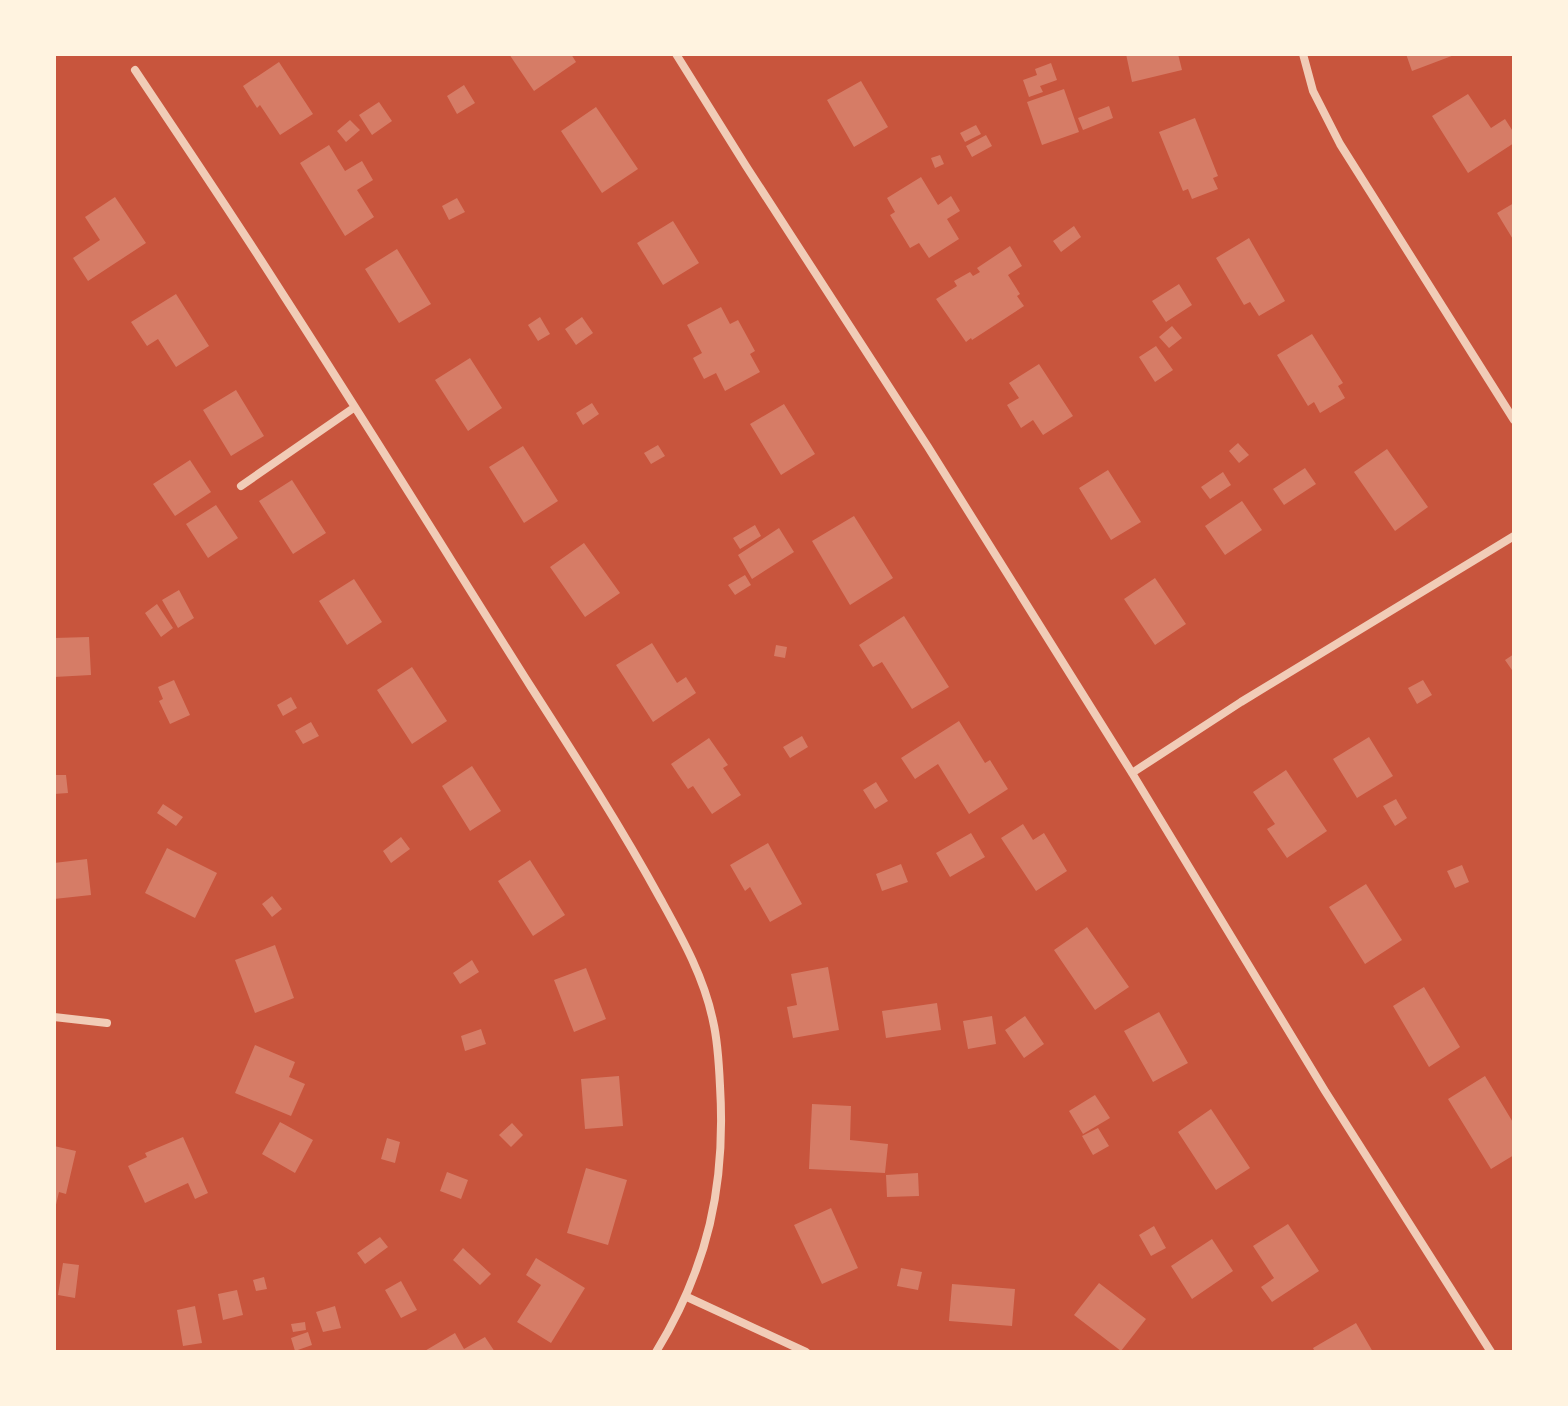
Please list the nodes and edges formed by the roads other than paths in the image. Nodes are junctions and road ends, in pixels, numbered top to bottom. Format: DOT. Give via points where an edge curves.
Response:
graph roads {
  1 [pos="676,54"];
  2 [pos="1303,54"];
  3 [pos="135,70"];
  4 [pos="355,407"];
  5 [pos="1514,420"];
  6 [pos="241,486"];
  7 [pos="1514,536"];
  8 [pos="1132,773"];
  9 [pos="54,1017"];
  10 [pos="107,1023"];
  11 [pos="687,1297"];
  12 [pos="656,1352"];
  13 [pos="806,1352"];
  14 [pos="1491,1352"];
  1 -- 8 [label="street"];
  2 -- 5 [label="street" via="1313,91 1340,144"];
  3 -- 4 [label="street"];
  4 -- 6 [label="street"];
  4 -- 11 [label="street" via="630,844 698,972 718,1048 722,1119 706,1246"];
  7 -- 8 [label="street"];
  8 -- 14 [label="street"];
  9 -- 10 [label="street"];
  11 -- 12 [label="street"];
  11 -- 13 [label="street"];
}
